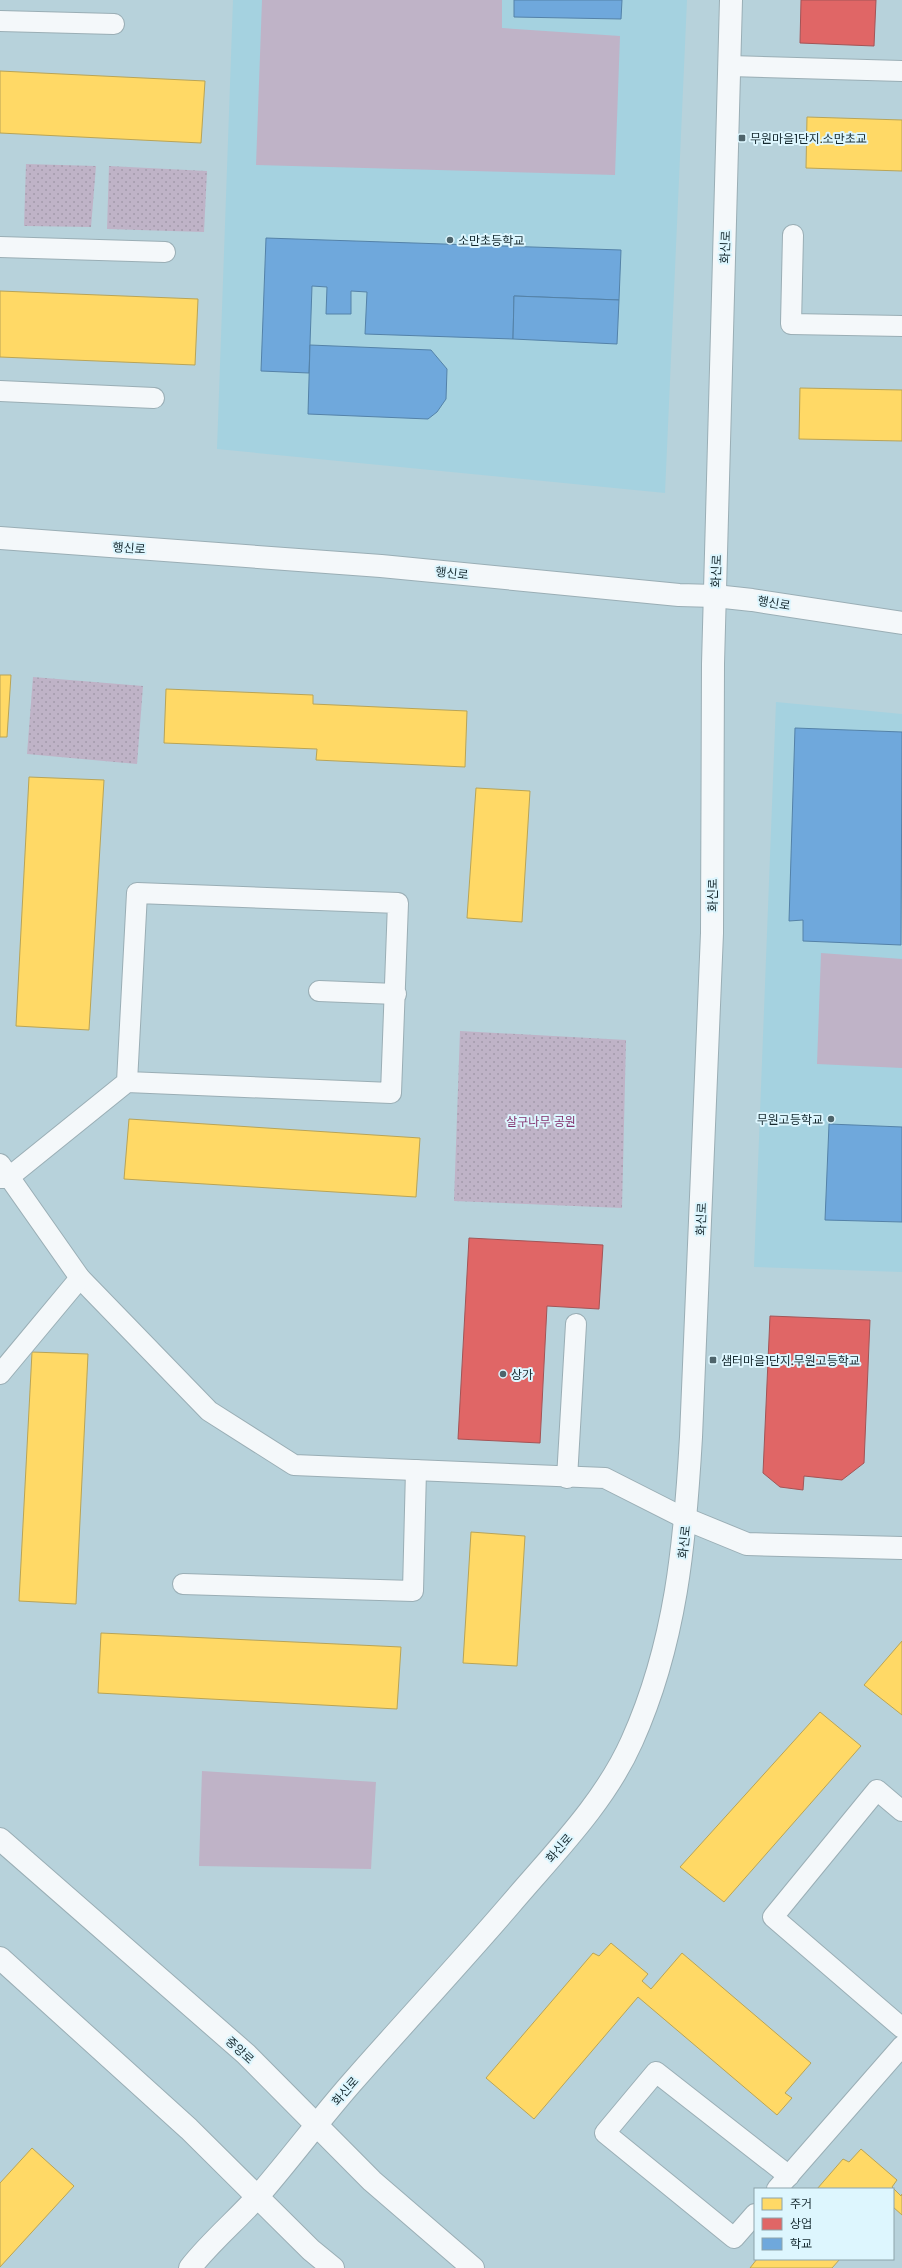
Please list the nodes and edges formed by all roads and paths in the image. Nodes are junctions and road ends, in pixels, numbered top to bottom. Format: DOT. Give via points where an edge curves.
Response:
graph roads {
  1 [pos="731,0"];
  2 [pos="0,21"];
  3 [pos="114,24"];
  4 [pos="730,66"];
  5 [pos="902,71"];
  6 [pos="793,235"];
  7 [pos="0,247"];
  8 [pos="165,252"];
  9 [pos="902,326"];
  10 [pos="0,391"];
  11 [pos="154,398"];
  12 [pos="0,538"];
  13 [pos="716,596"];
  14 [pos="902,623"];
  15 [pos="319,991"];
  16 [pos="396,994"];
  17 [pos="127,1082"];
  18 [pos="3,1173"];
  19 [pos="80,1278"];
  20 [pos="576,1324"];
  21 [pos="0,1374"];
  22 [pos="416,1470"];
  23 [pos="567,1478"];
  24 [pos="686,1519"];
  25 [pos="902,1548"];
  26 [pos="183,1584"];
  27 [pos="902,1811"];
  28 [pos="0,1839"];
  29 [pos="0,1958"];
  30 [pos="902,2028"];
  31 [pos="902,2046"];
  32 [pos="316,2124"];
  33 [pos="783,2182"];
  34 [pos="258,2196"];
  35 [pos="754,2215"];
  36 [pos="190,2268"];
  37 [pos="333,2268"];
  38 [pos="473,2268"];
  1 -- 4 [label="main road, 화신로"];
  2 -- 3 [label="lane"];
  4 -- 5 [label="lane"];
  4 -- 13 [label="main road, 화신로"];
  6 -- 9 [label="lane" via="791,324"];
  7 -- 8 [label="lane"];
  10 -- 11 [label="lane"];
  12 -- 13 [label="main road, 행신로" via="381,566 678,595"];
  13 -- 14 [label="main road, 행신로"];
  13 -- 24 [label="main road, 화신로" via="713,664 712,933 699,1283"];
  15 -- 16 [label="lane"];
  16 -- 17 [label="lane" via="391,1094"];
  16 -- 17 [label="lane" via="398,903 137,893"];
  17 -- 18 [label="lane"];
  18 -- 19 [label="lane"];
  19 -- 21 [label="lane"];
  19 -- 22 [label="lane" via="209,1411 294,1465"];
  20 -- 23 [label="lane"];
  22 -- 23 [label="lane"];
  22 -- 26 [label="lane" via="413,1591"];
  23 -- 24 [label="lane" via="605,1478"];
  24 -- 25 [label="main road" via="747,1544"];
  24 -- 32 [label="main road, 화신로" via="674,1608 658,1672 632,1742 595,1805"];
  27 -- 30 [label="lane" via="877,1790 774,1917"];
  28 -- 32 [label="main road, 중앙로" via="246,2054"];
  29 -- 34 [label="main road" via="189,2129"];
  31 -- 33 [label="lane"];
  32 -- 34 [label="main road, 화신로"];
  32 -- 38 [label="main road, 중앙로" via="372,2181"];
  33 -- 35 [label="lane" via="656,2072 604,2133 734,2238"];
  34 -- 36 [label="main road, 화신로"];
  34 -- 37 [label="main road" via="311,2250"];
}
